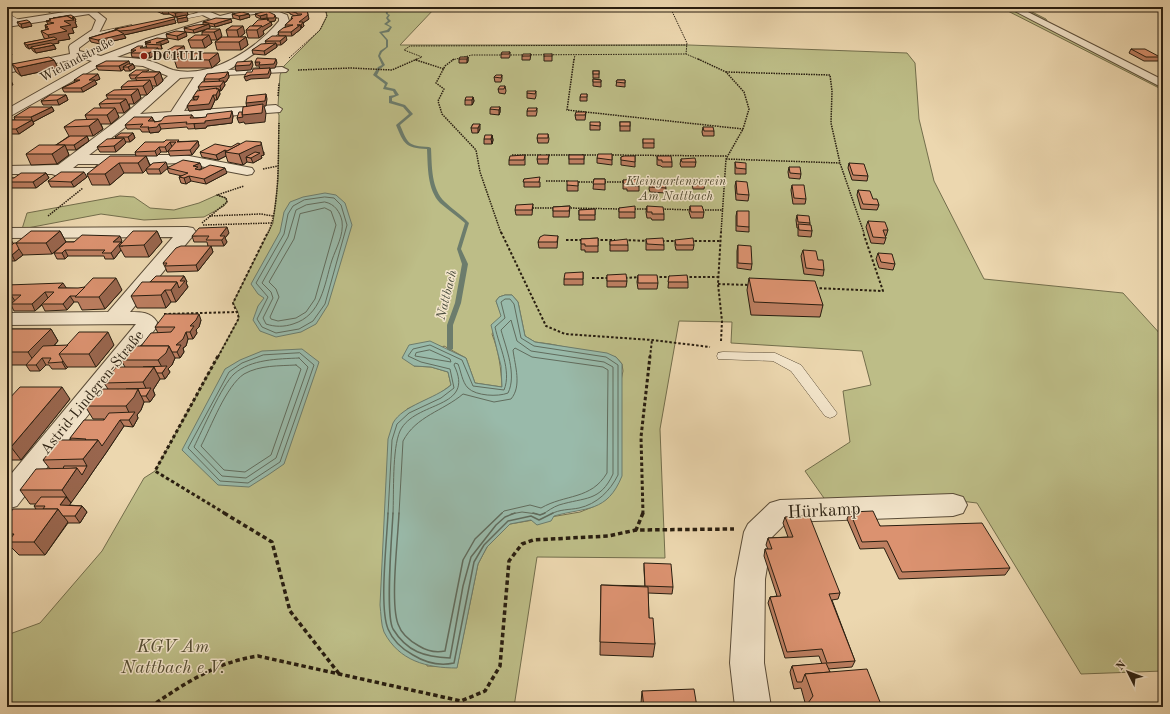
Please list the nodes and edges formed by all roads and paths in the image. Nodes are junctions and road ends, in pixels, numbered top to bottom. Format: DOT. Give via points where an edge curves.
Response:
graph roads {
  1 [pos="190,7"];
  2 [pos="320,7"];
  3 [pos="670,7"];
  4 [pos="1011,7"];
  5 [pos="88,9"];
  6 [pos="207,14"];
  7 [pos="7,15"];
  8 [pos="220,18"];
  9 [pos="19,22"];
  10 [pos="154,23"];
  11 [pos="7,24"];
  12 [pos="140,26"];
  13 [pos="88,35"];
  14 [pos="249,41"];
  15 [pos="262,42"];
  16 [pos="687,45"];
  17 [pos="686,54"];
  18 [pos="80,55"];
  19 [pos="575,55"];
  20 [pos="106,58"];
  21 [pos="444,69"];
  22 [pos="7,70"];
  23 [pos="282,70"];
  24 [pos="392,70"];
  25 [pos="726,72"];
  26 [pos="207,73"];
  27 [pos="177,74"];
  28 [pos="1163,85"];
  29 [pos="276,109"];
  30 [pos="7,114"];
  31 [pos="174,117"];
  32 [pos="128,119"];
  33 [pos="743,129"];
  34 [pos="512,155"];
  35 [pos="728,156"];
  36 [pos="726,159"];
  37 [pos="74,160"];
  38 [pos="111,161"];
  39 [pos="840,163"];
  40 [pos="62,169"];
  41 [pos="7,170"];
  42 [pos="99,172"];
  43 [pos="252,175"];
  44 [pos="261,175"];
  45 [pos="546,182"];
  46 [pos="724,183"];
  47 [pos="526,208"];
  48 [pos="557,208"];
  49 [pos="565,208"];
  50 [pos="621,209"];
  51 [pos="629,209"];
  52 [pos="653,209"];
  53 [pos="661,209"];
  54 [pos="723,210"];
  55 [pos="208,216"];
  56 [pos="274,216"];
  57 [pos="187,232"];
  58 [pos="7,233"];
  59 [pos="27,233"];
  60 [pos="566,240"];
  61 [pos="651,240"];
  62 [pos="659,241"];
  63 [pos="682,241"];
  64 [pos="690,241"];
  65 [pos="721,241"];
  66 [pos="646,277"];
  67 [pos="654,277"];
  68 [pos="677,277"];
  69 [pos="684,277"];
  70 [pos="719,277"];
  71 [pos="592,278"];
  72 [pos="615,278"];
  73 [pos="623,278"];
  74 [pos="718,284"];
  75 [pos="758,286"];
  76 [pos="813,288"];
  77 [pos="238,312"];
  78 [pos="114,318"];
  79 [pos="140,318"];
  80 [pos="7,319"];
  81 [pos="652,340"];
  82 [pos="719,350"];
  83 [pos="830,413"];
  84 [pos="7,498"];
  85 [pos="953,505"];
  86 [pos="722,528"];
  87 [pos="636,530"];
  88 [pos="340,675"];
  89 [pos="150,707"];
  90 [pos="753,707"];
  1 -- 6 [label="street"];
  2 -- 23 [label="path" via="327,16 320,30 289,59"];
  3 -- 16 [label="path"];
  4 -- 28 [label="street"];
  5 -- 9 [label="street"];
  5 -- 13 [label="street" via="101,19 96,31"];
  6 -- 8 [label="street"];
  6 -- 10 [label="lane"];
  7 -- 9 [label="lane"];
  8 -- 15 [label="street, Wielandstraße" via="266,10 284,17 281,26"];
  8 -- 20 [label="street, Wielandstraße"];
  9 -- 11 [label="street"];
  12 -- 13 [label="lane"];
  13 -- 18 [label="street" via="74,47 74,52"];
  14 -- 15 [label="street"];
  15 -- 26 [label="street" via="226,66"];
  16 -- 17 [label="path"];
  16 -- 24 [label="path" via="410,46 404,50 422,57"];
  17 -- 19 [label="path"];
  17 -- 25 [label="path"];
  18 -- 20 [label="street"];
  18 -- 22 [label="street"];
  19 -- 21 [label="path" via="472,56 455,58"];
  19 -- 33 [label="path" via="567,110"];
  20 -- 27 [label="street" via="148,63"];
  20 -- 30 [label="street, Wielandstraße"];
  21 -- 24 [label="path" via="415,60"];
  21 -- 81 [label="path" via="436,83 444,89 438,101 442,114 476,150 480,172 498,226 546,326 565,334"];
  23 -- 24 [label="path"];
  23 -- 26 [label="street"];
  23 -- 29 [label="path"];
  25 -- 33 [label="path" via="744,92 749,109"];
  25 -- 39 [label="path" via="830,75 831,130"];
  26 -- 27 [label="street"];
  26 -- 31 [label="street"];
  27 -- 32 [label="street"];
  29 -- 31 [label="street"];
  29 -- 56 [label="path" via="279,112 279,126"];
  31 -- 32 [label="street"];
  32 -- 37 [label="street"];
  33 -- 35 [label="path"];
  34 -- 35 [label="path"];
  35 -- 36 [label="path"];
  36 -- 39 [label="path"];
  36 -- 46 [label="path"];
  37 -- 38 [label="street" via="114,159"];
  37 -- 40 [label="street"];
  38 -- 42 [label="street"];
  38 -- 43 [label="street" via="189,159"];
  39 -- 76 [label="path" via="884,291"];
  40 -- 41 [label="street"];
  40 -- 42 [label="street" via="58,172"];
  42 -- 59 [label="path"];
  43 -- 44 [label="path"];
  43 -- 55 [label="path" via="217,195 226,198 227,202"];
  45 -- 46 [label="path"];
  46 -- 54 [label="path"];
  47 -- 48 [label="path"];
  49 -- 50 [label="path"];
  51 -- 52 [label="path"];
  53 -- 54 [label="path"];
  54 -- 65 [label="path"];
  55 -- 56 [label="path"];
  55 -- 57 [label="path" via="200,225"];
  56 -- 77 [label="path" via="273,223 233,303"];
  57 -- 59 [label="street"];
  57 -- 78 [label="street"];
  58 -- 59 [label="street"];
  60 -- 61 [label="path"];
  62 -- 63 [label="path"];
  64 -- 65 [label="path"];
  65 -- 70 [label="path"];
  66 -- 73 [label="path"];
  67 -- 68 [label="path"];
  69 -- 70 [label="path"];
  70 -- 74 [label="path"];
  71 -- 72 [label="path"];
  74 -- 75 [label="path"];
  74 -- 82 [label="path" via="722,321"];
  77 -- 79 [label="path" via="154,314"];
  77 -- 88 [label="path" via="239,318 155,471 272,542 290,611"];
  78 -- 79 [label="street, Astrid-Lindgren-Straße"];
  78 -- 80 [label="street, Astrid-Lindgren-Straße"];
  79 -- 84 [label="street, Astrid-Lindgren-Straße" via="147,322 146,328"];
  81 -- 82 [label="path"];
  81 -- 87 [label="path" via="641,437 643,513"];
  82 -- 83 [label="lane" via="774,357 796,368"];
  85 -- 90 [label="street, Hürkamp" via="780,511 758,532 750,587 748,663"];
  86 -- 87 [label="path"];
  87 -- 88 [label="path" via="608,536 533,540 522,544 509,561 500,666 485,691 461,701"];
  88 -- 89 [label="path" via="258,656 244,657 200,673"];
}
